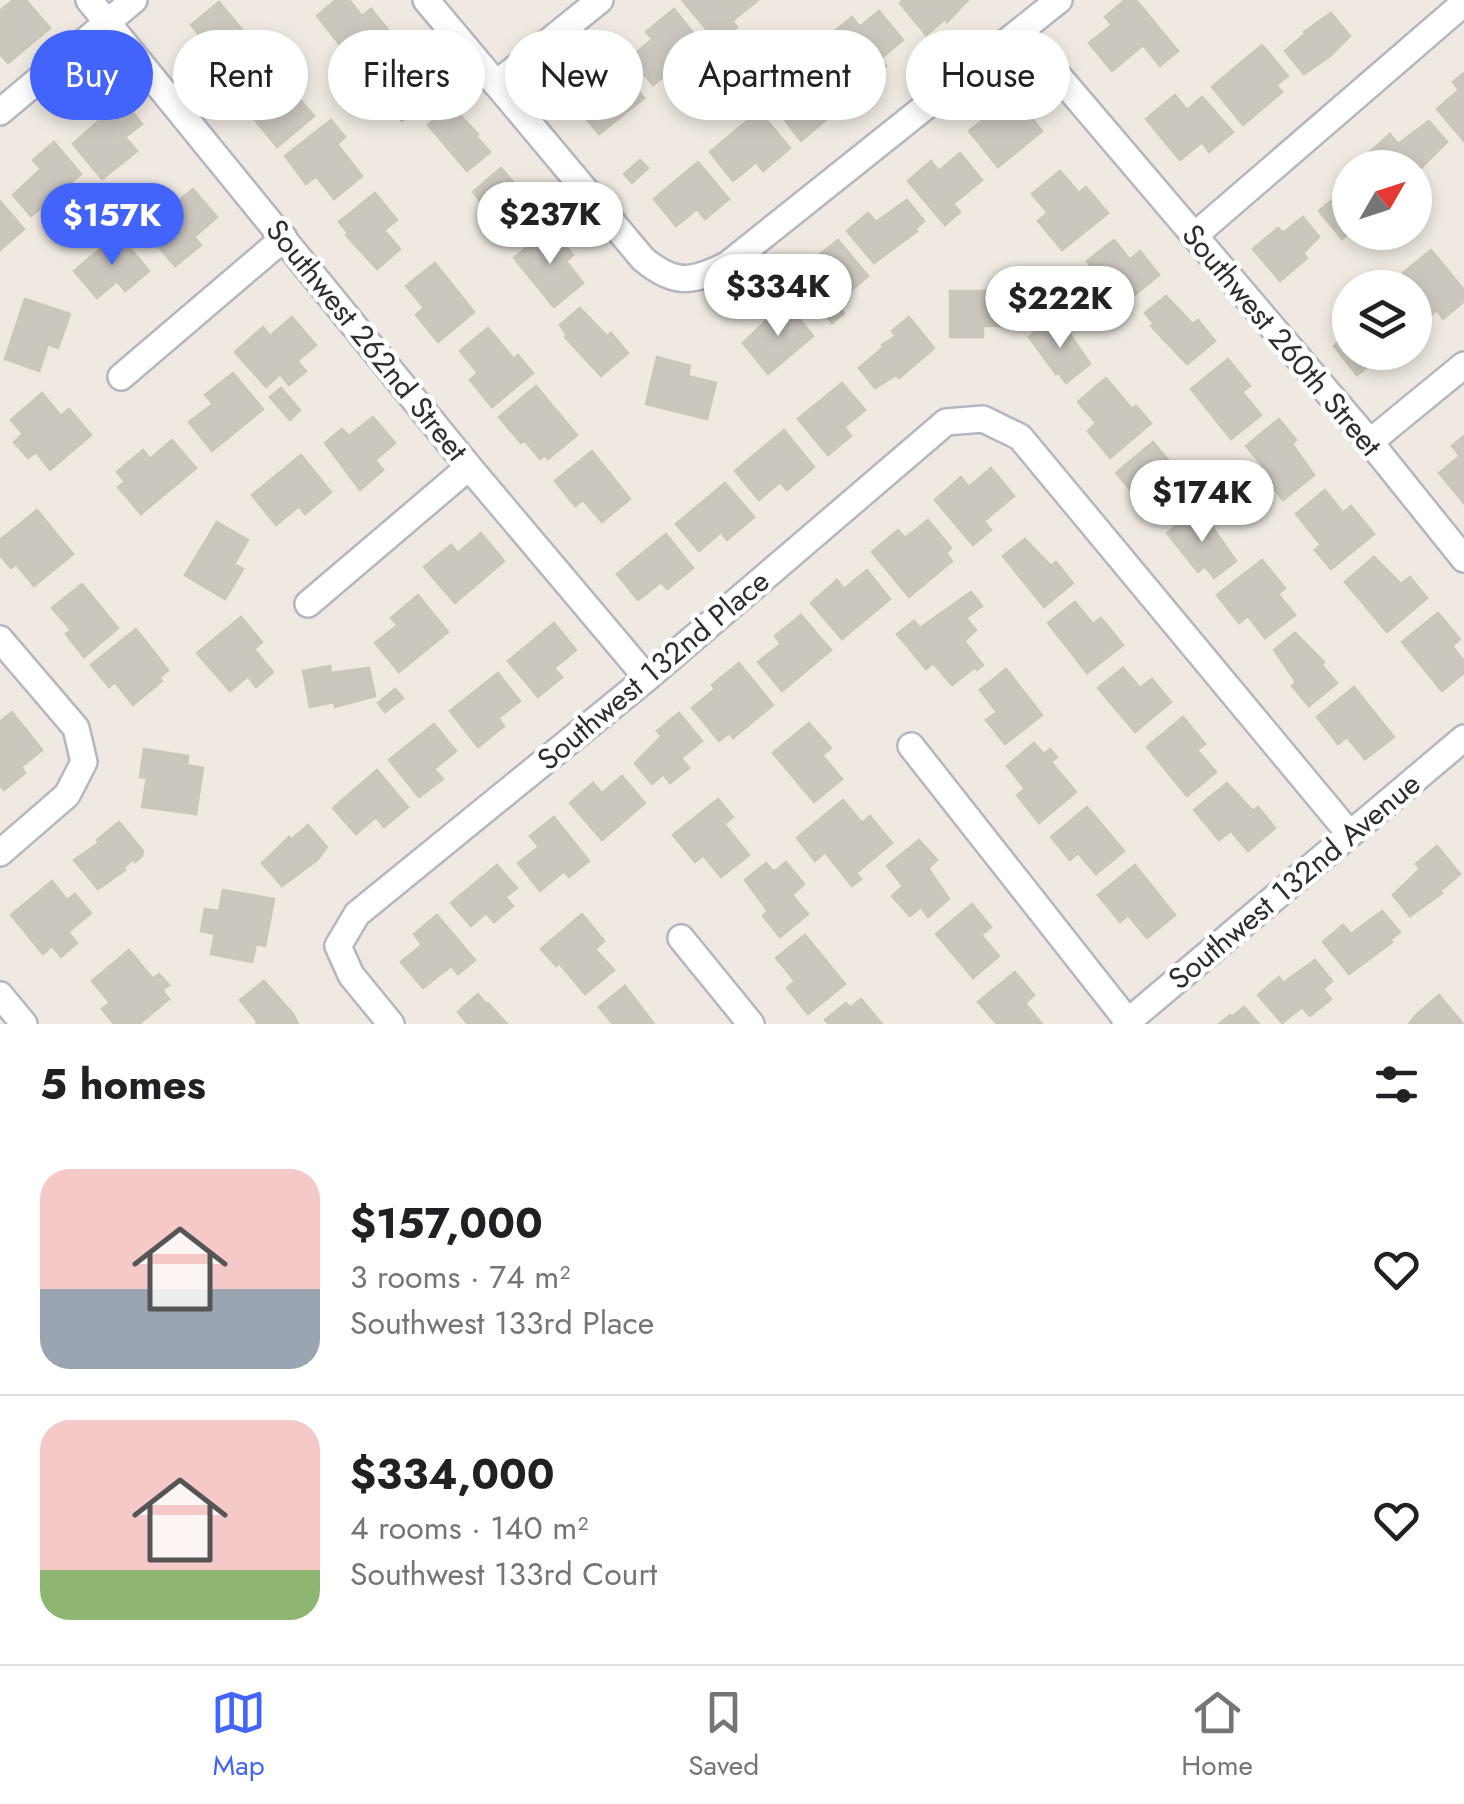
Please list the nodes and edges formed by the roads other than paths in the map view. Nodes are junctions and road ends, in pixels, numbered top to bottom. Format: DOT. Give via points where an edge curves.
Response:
graph roads {
  1 [pos="89,0"];
  2 [pos="134,0"];
  3 [pos="426,0"];
  4 [pos="600,0"];
  5 [pos="1058,0"];
  6 [pos="1464,2"];
  7 [pos="107,22"];
  8 [pos="1023,30"];
  9 [pos="496,84"];
  10 [pos="1070,90"];
  11 [pos="0,112"];
  12 [pos="909,120"];
  13 [pos="1194,236"];
  14 [pos="284,238"];
  15 [pos="1464,365"];
  16 [pos="121,376"];
  17 [pos="1370,442"];
  18 [pos="470,467"];
  19 [pos="1464,559"];
  20 [pos="308,604"];
  21 [pos="0,638"];
  22 [pos="646,678"];
  23 [pos="1464,738"];
  24 [pos="911,746"];
  25 [pos="1349,832"];
  26 [pos="0,853"];
  27 [pos="681,938"];
  28 [pos="0,995"];
  29 [pos="1128,1023"];
  30 [pos="22,1024"];
  31 [pos="391,1024"];
  32 [pos="751,1024"];
  1 -- 7 [label="street, Southwest 262nd Street"];
  2 -- 7 [label="street"];
  3 -- 9 [label="street"];
  4 -- 9 [label="street"];
  5 -- 8 [label="street"];
  6 -- 13 [label="street"];
  7 -- 11 [label="street"];
  7 -- 14 [label="street, Southwest 262nd Street"];
  9 -- 12 [label="street" via="643,259 678,279 726,264"];
  10 -- 13 [label="street, Southwest 260th Street"];
  13 -- 17 [label="street, Southwest 260th Street"];
  14 -- 16 [label="street"];
  14 -- 18 [label="street, Southwest 262nd Street"];
  15 -- 17 [label="street"];
  17 -- 19 [label="street, Southwest 260th Street"];
  18 -- 20 [label="street"];
  18 -- 22 [label="street, Southwest 262nd Street"];
  21 -- 26 [label="street" via="76,728 84,762 67,795"];
  22 -- 25 [label="street, Southwest 132nd Place" via="946,422 982,419 1020,436"];
  22 -- 31 [label="street, Southwest 132nd Place" via="357,914 338,946"];
  23 -- 25 [label="street, Southwest 132nd Avenue"];
  24 -- 29 [label="street"];
  25 -- 29 [label="street, Southwest 132nd Avenue"];
  27 -- 32 [label="street"];
  28 -- 30 [label="street"];
}
